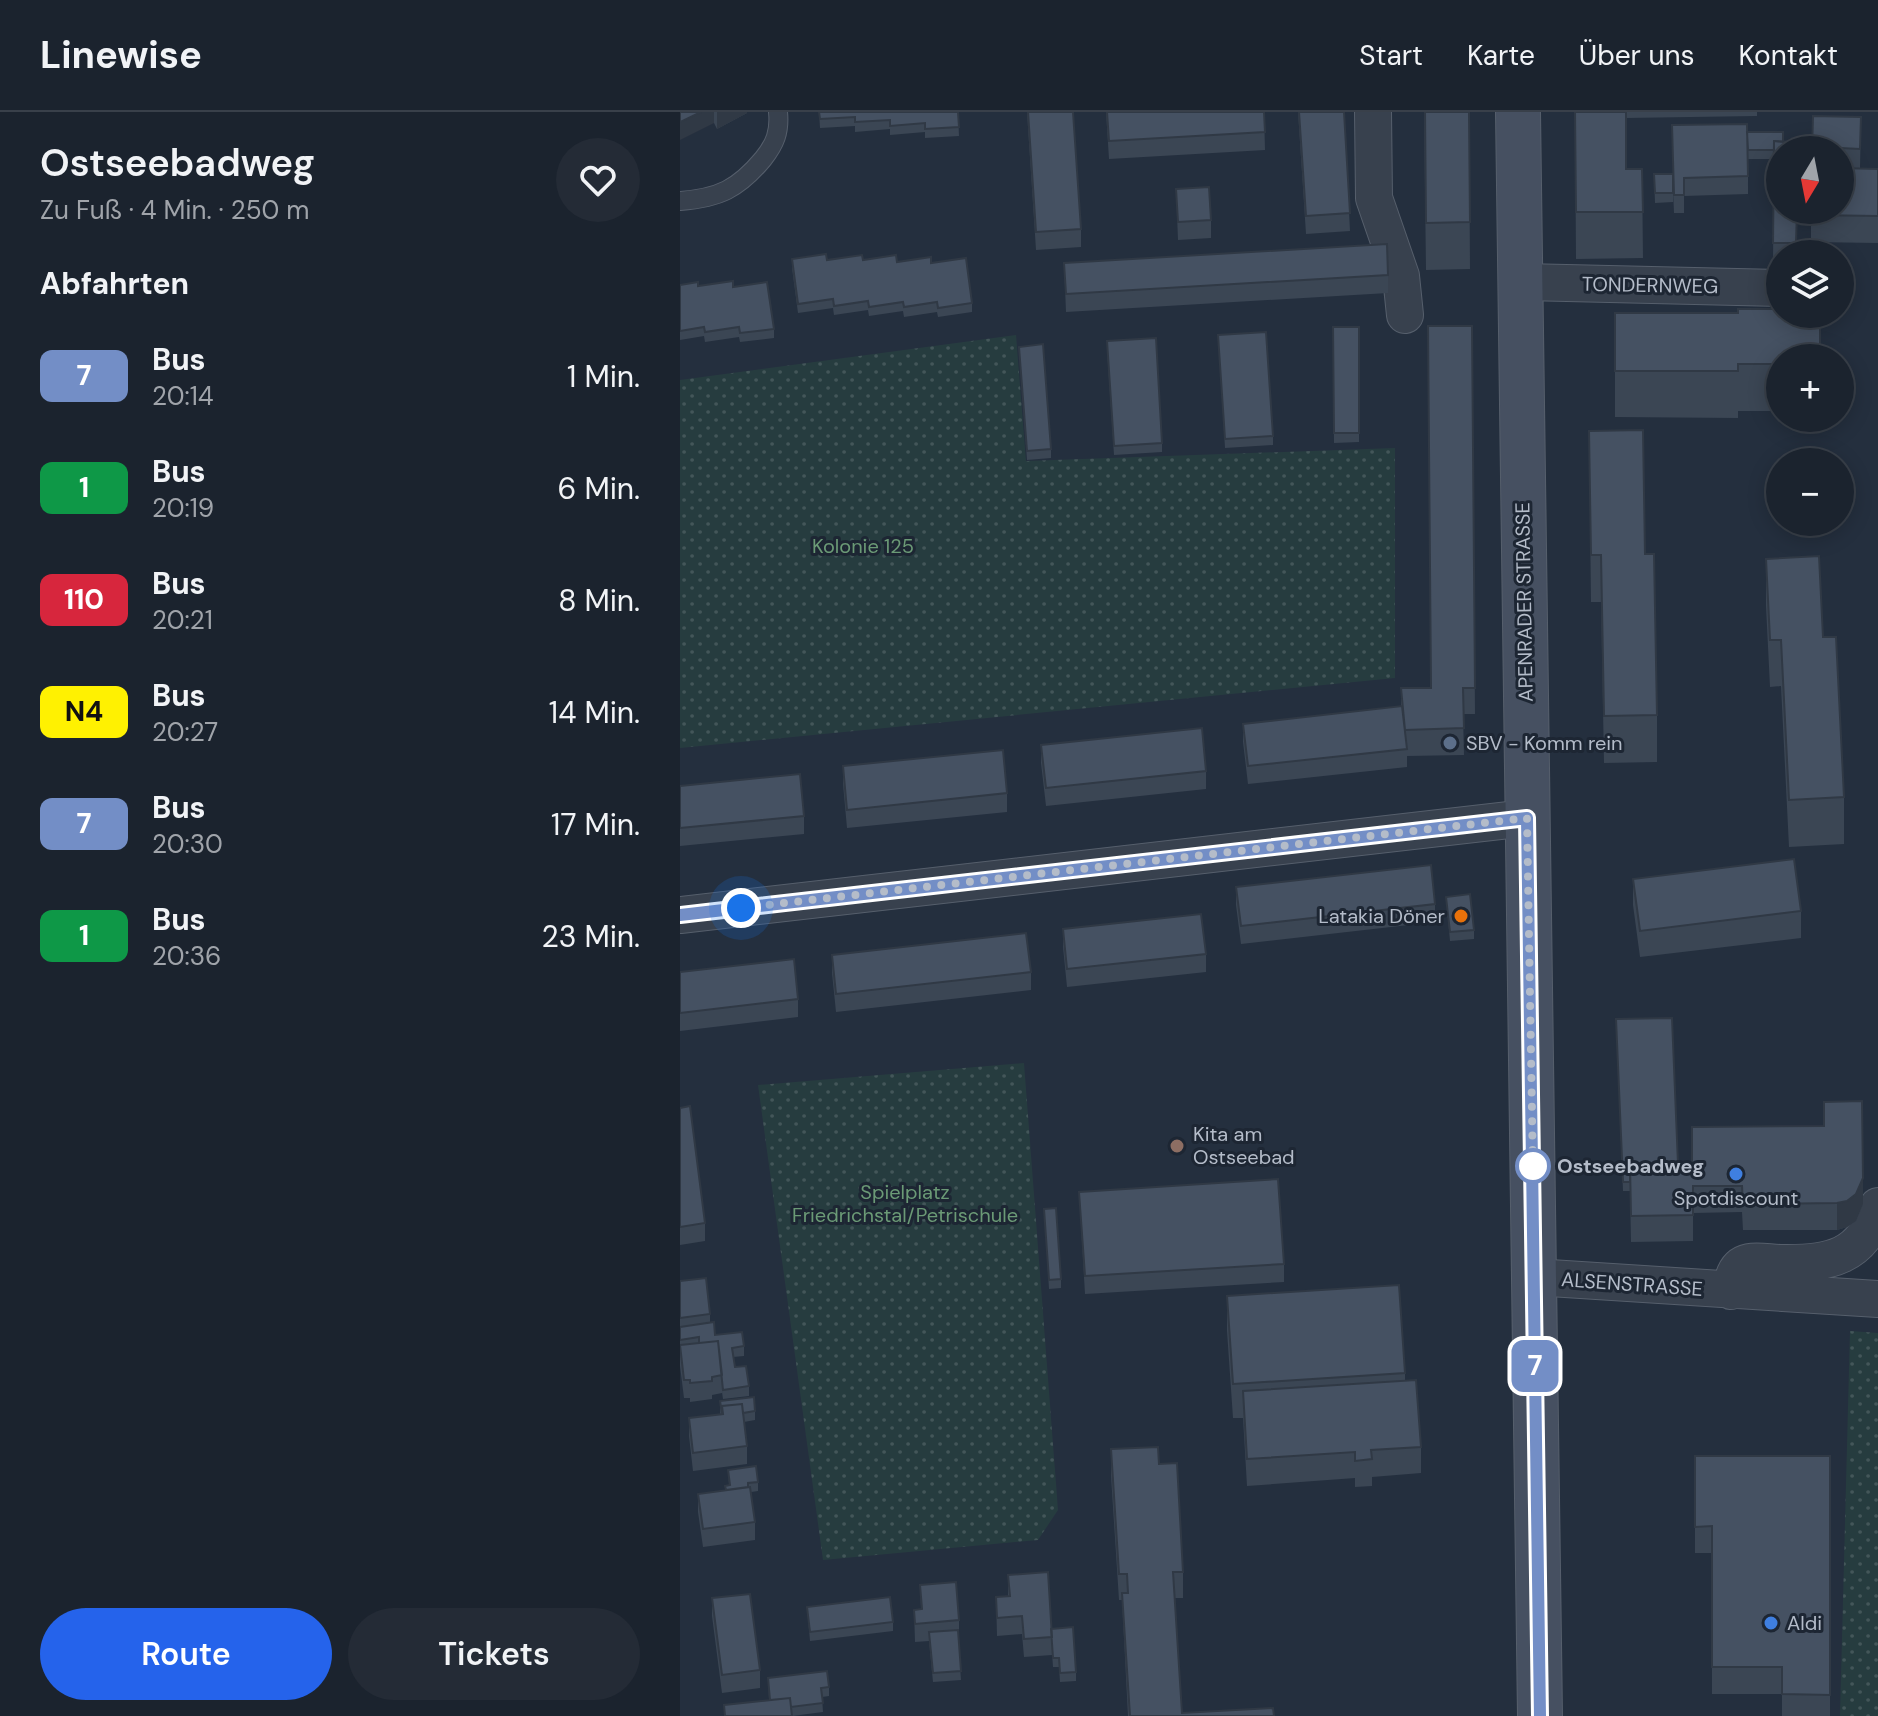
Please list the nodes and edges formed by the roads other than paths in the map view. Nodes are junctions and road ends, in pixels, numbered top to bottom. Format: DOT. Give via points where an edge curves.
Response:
graph roads {
  1 [pos="778,112"];
  2 [pos="1373,112"];
  3 [pos="1518,112"];
  4 [pos="680,201"];
  5 [pos="1520,282"];
  6 [pos="1766,288"];
  7 [pos="1405,315"];
  8 [pos="1527,818"];
  9 [pos="680,915"];
  10 [pos="1878,1206"];
  11 [pos="1534,1277"];
  12 [pos="1731,1291"];
  13 [pos="1878,1299"];
  14 [pos="1540,1716"];
  1 -- 4 [label="lane" via="774,144 744,181 727,191"];
  2 -- 7 [label="street" via="1374,198 1401,276"];
  3 -- 5 [label="main road, APENRADER STRASSE"];
  5 -- 6 [label="street, TONDERNWEG"];
  5 -- 8 [label="main road, APENRADER STRASSE"];
  8 -- 9 [label="street"];
  8 -- 11 [label="main road, APENRADER STRASSE"];
  10 -- 12 [label="street, ALSENSTRASSE" via="1862,1241 1845,1254 1810,1264 1749,1262 1733,1276"];
  11 -- 12 [label="street, ALSENSTRASSE"];
  11 -- 14 [label="main road, APENRADER STRASSE"];
  12 -- 13 [label="street, ALSENSTRASSE"];
}
